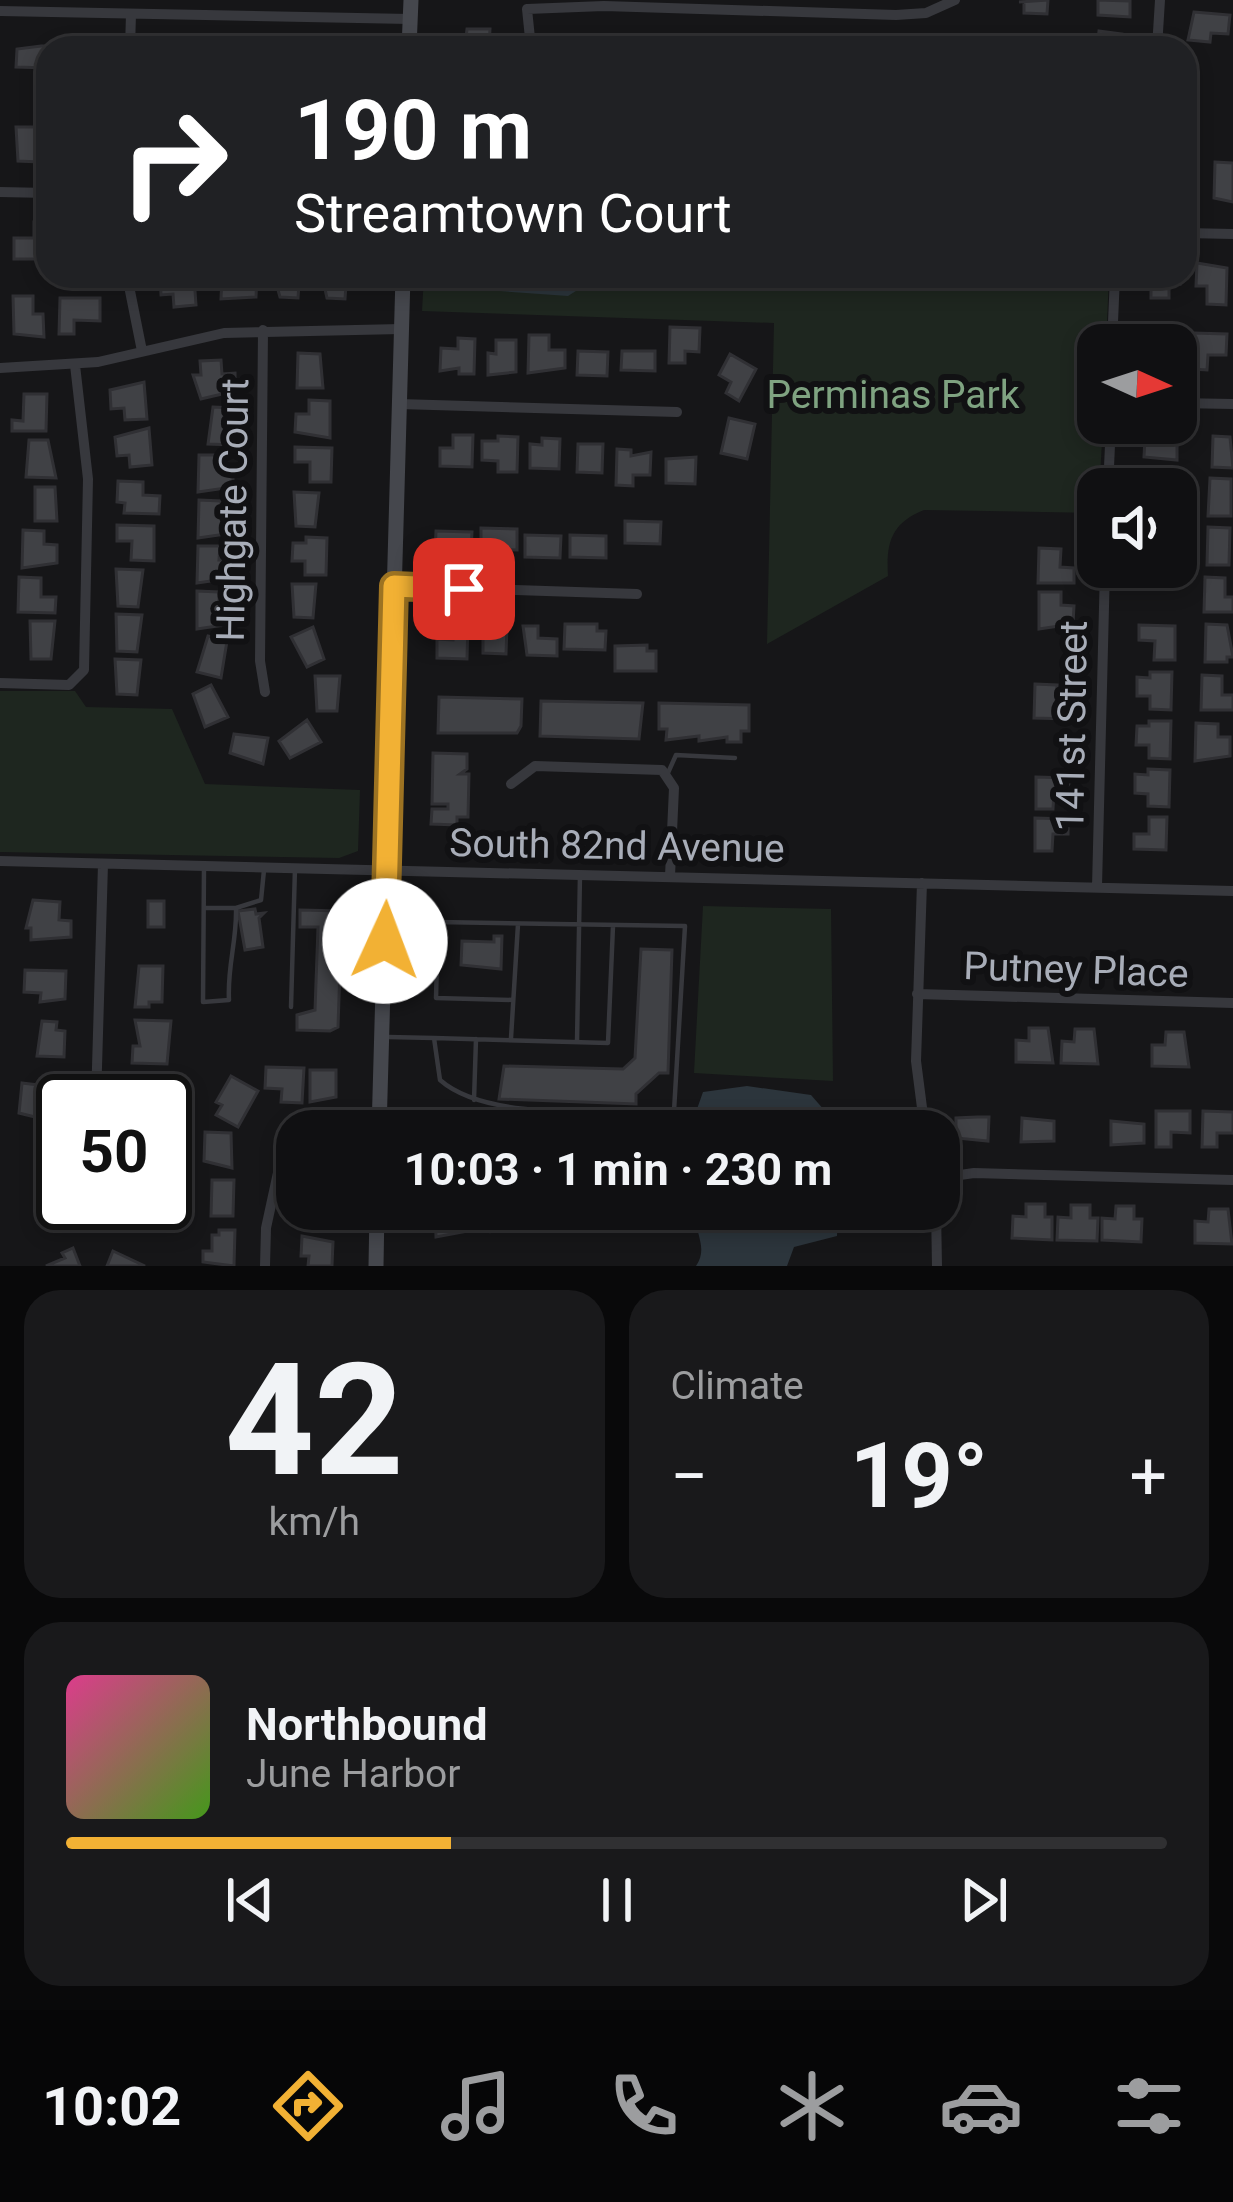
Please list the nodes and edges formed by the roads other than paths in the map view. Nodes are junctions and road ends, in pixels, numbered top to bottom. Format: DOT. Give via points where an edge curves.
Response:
graph roads {
  1 [pos="290,0"];
  2 [pos="410,0"];
  3 [pos="955,0"];
  4 [pos="1160,0"];
  5 [pos="0,11"];
  6 [pos="131,14"];
  7 [pos="290,17"];
  8 [pos="410,20"];
  9 [pos="130,36"];
  10 [pos="409,36"];
  11 [pos="530,36"];
  12 [pos="1158,36"];
  13 [pos="0,192"];
  14 [pos="36,193"];
  15 [pos="1197,232"];
  16 [pos="1233,234"];
  17 [pos="129,288"];
  18 [pos="403,288"];
  19 [pos="1114,288"];
  20 [pos="1113,324"];
  21 [pos="401,329"];
  22 [pos="262,330"];
  23 [pos="142,351"];
  24 [pos="75,365"];
  25 [pos="0,368"];
  26 [pos="1197,403"];
  27 [pos="399,404"];
  28 [pos="1233,404"];
  29 [pos="677,412"];
  30 [pos="394,586"];
  31 [pos="1104,588"];
  32 [pos="637,594"];
  33 [pos="0,683"];
  34 [pos="265,692"];
  35 [pos="735,758"];
  36 [pos="667,775"];
  37 [pos="511,784"];
  38 [pos="0,861"];
  39 [pos="103,863"];
  40 [pos="204,866"];
  41 [pos="264,867"];
  42 [pos="295,868"];
  43 [pos="387,869"];
  44 [pos="580,874"];
  45 [pos="670,876"];
  46 [pos="922,883"];
  47 [pos="1097,887"];
  48 [pos="1233,891"];
  49 [pos="203,908"];
  50 [pos="236,908"];
  51 [pos="518,924"];
  52 [pos="579,926"];
  53 [pos="613,926"];
  54 [pos="917,994"];
  55 [pos="513,1000"];
  56 [pos="1233,1003"];
  57 [pos="291,1007"];
  58 [pos="382,1036"];
  59 [pos="434,1038"];
  60 [pos="476,1039"];
  61 [pos="511,1040"];
  62 [pos="577,1042"];
  63 [pos="97,1074"];
  64 [pos="474,1101"];
  65 [pos="380,1110"];
  66 [pos="922,1110"];
  67 [pos="960,1175"];
  68 [pos="1233,1180"];
  69 [pos="276,1194"];
  70 [pos="377,1230"];
  71 [pos="937,1230"];
  72 [pos="265,1266"];
  73 [pos="376,1266"];
  74 [pos="937,1266"];
  1 -- 7 [label="street"];
  2 -- 8 [label="main road"];
  3 -- 11 [label="street" via="912,15 527,9"];
  4 -- 12 [label="street"];
  5 -- 6 [label="street"];
  6 -- 7 [label="street"];
  6 -- 9 [label="street"];
  7 -- 8 [label="street"];
  8 -- 10 [label="main road"];
  13 -- 14 [label="street"];
  15 -- 16 [label="street"];
  17 -- 23 [label="street"];
  18 -- 21 [label="main road"];
  19 -- 20 [label="street"];
  21 -- 22 [label="street"];
  21 -- 27 [label="main road"];
  22 -- 23 [label="street"];
  22 -- 34 [label="street, Highgate Court"];
  23 -- 24 [label="street"];
  24 -- 25 [label="street"];
  24 -- 33 [label="street" via="88,479 84,670 69,685"];
  26 -- 28 [label="street"];
  27 -- 29 [label="street"];
  27 -- 30 [label="main road"];
  30 -- 32 [label="street"];
  30 -- 43 [label="main road"];
  31 -- 47 [label="street, 141st Street"];
  35 -- 36 [label="lane" via="676,755"];
  36 -- 37 [label="street" via="650,767 535,766"];
  36 -- 45 [label="street" via="674,795"];
  38 -- 39 [label="street, South 82nd Avenue"];
  39 -- 40 [label="street, South 82nd Avenue"];
  39 -- 63 [label="street"];
  40 -- 41 [label="street, South 82nd Avenue"];
  40 -- 49 [label="lane"];
  41 -- 42 [label="street, South 82nd Avenue"];
  41 -- 50 [label="lane" via="261,900"];
  42 -- 43 [label="street, South 82nd Avenue"];
  42 -- 57 [label="lane"];
  43 -- 44 [label="street, South 82nd Avenue"];
  43 -- 58 [label="main road"];
  44 -- 45 [label="street, South 82nd Avenue"];
  44 -- 52 [label="lane"];
  45 -- 46 [label="street, South 82nd Avenue"];
  46 -- 47 [label="street, South 82nd Avenue"];
  46 -- 54 [label="street"];
  47 -- 48 [label="street, South 82nd Avenue"];
  49 -- 50 [label="lane"];
  49 -- 50 [label="lane" via="203,1002 229,1000"];
  51 -- 52 [label="lane"];
  51 -- 55 [label="lane"];
  51 -- 55 [label="lane" via="438,922 436,998"];
  52 -- 53 [label="lane"];
  52 -- 62 [label="lane"];
  53 -- 62 [label="lane" via="608,1043"];
  53 -- 64 [label="lane" via="686,926 674,1111"];
  54 -- 56 [label="street, Putney Place"];
  54 -- 66 [label="street"];
  55 -- 61 [label="lane"];
  58 -- 59 [label="lane"];
  58 -- 65 [label="main road"];
  59 -- 60 [label="lane"];
  59 -- 64 [label="lane" via="440,1080"];
  60 -- 61 [label="lane"];
  60 -- 64 [label="lane"];
  61 -- 62 [label="lane"];
  67 -- 68 [label="street"];
  69 -- 72 [label="street"];
  70 -- 73 [label="main road"];
  71 -- 74 [label="street"];
}
